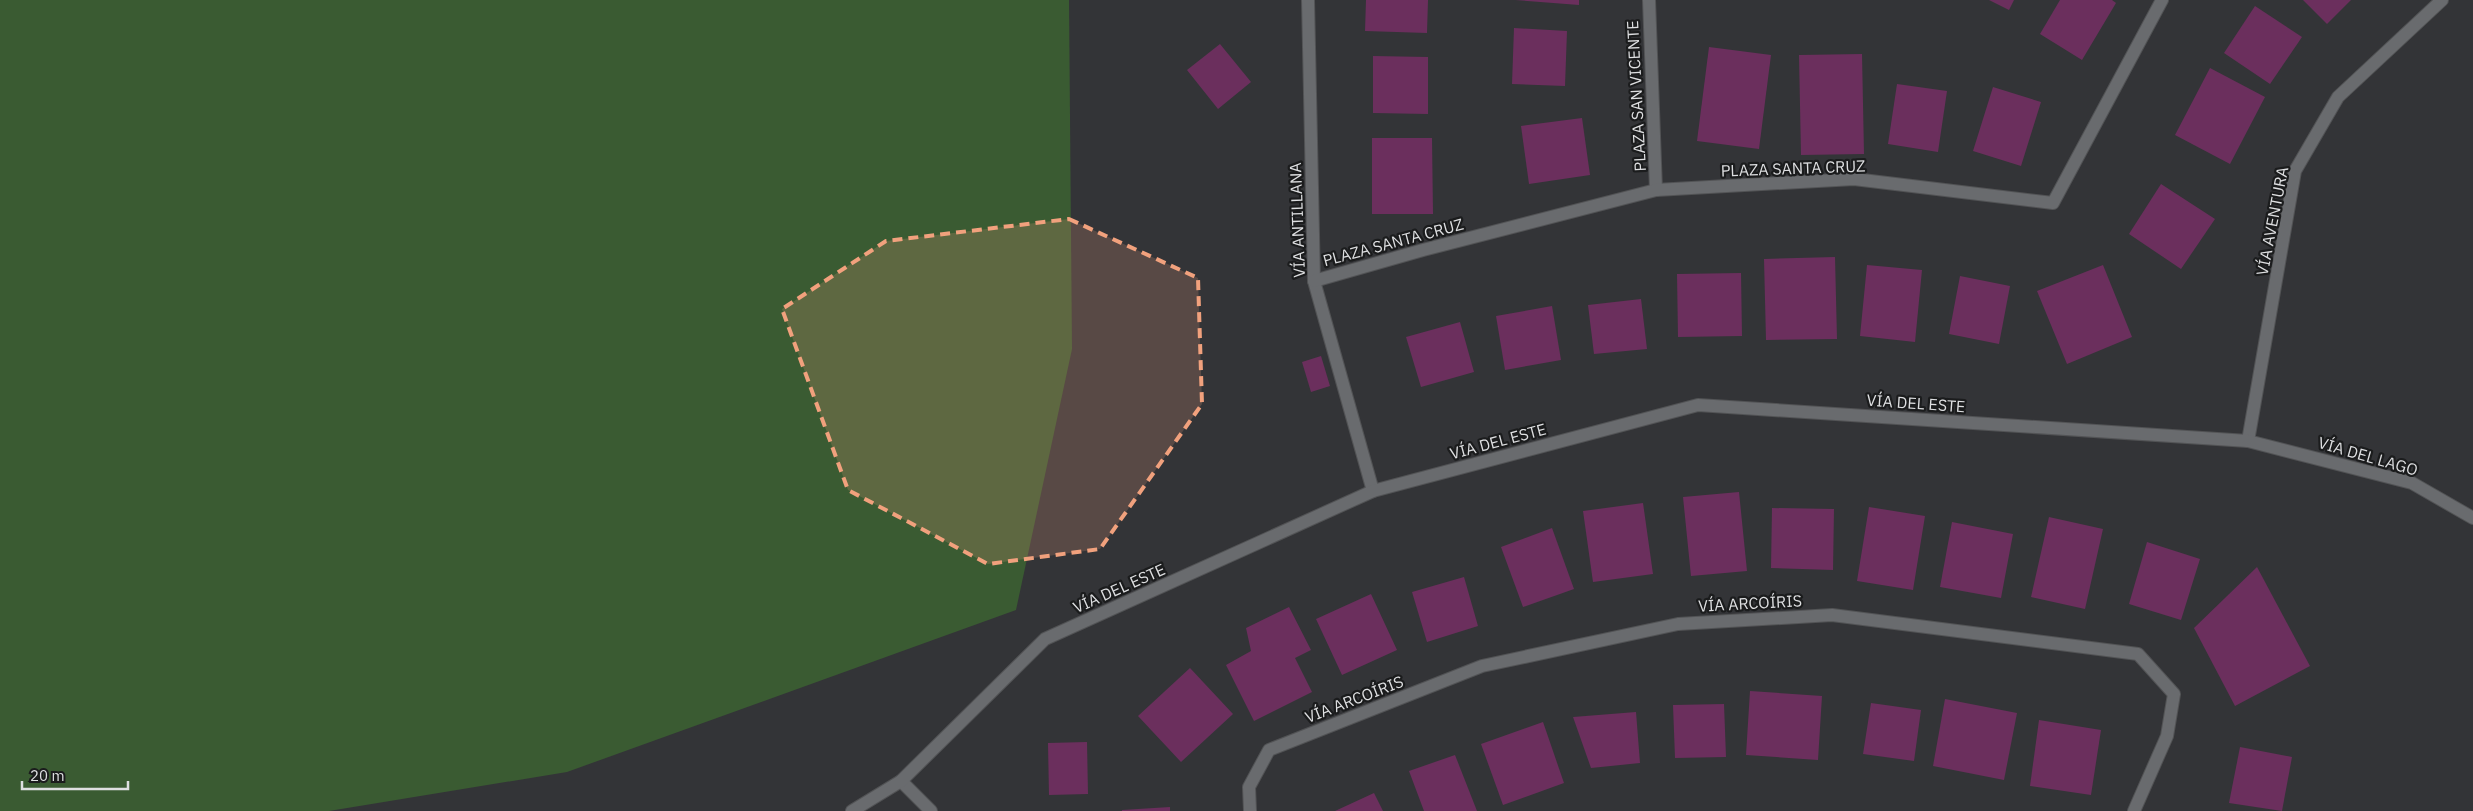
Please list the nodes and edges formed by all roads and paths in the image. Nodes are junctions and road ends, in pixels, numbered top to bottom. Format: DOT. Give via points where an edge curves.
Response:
graph roads {
  1 [pos="1308,0"];
  2 [pos="1649,0"];
  3 [pos="2162,0"];
  4 [pos="2442,0"];
  5 [pos="1656,190"];
  6 [pos="1314,281"];
  7 [pos="2248,441"];
  8 [pos="1373,491"];
  9 [pos="2473,518"];
  10 [pos="901,780"];
  11 [pos="852,811"];
  12 [pos="931,811"];
  13 [pos="1250,811"];
  14 [pos="2134,811"];
  1 -- 6 [label="street, VÍA ANTILLANA"];
  2 -- 5 [label="street, PLAZA SAN VICENTE"];
  3 -- 5 [label="street, PLAZA SANTA CRUZ" via="2053,203 1854,179"];
  4 -- 7 [label="street, VÍA AVENTURA" via="2338,97 2295,171"];
  5 -- 6 [label="street, PLAZA SANTA CRUZ"];
  6 -- 8 [label="street, VÍA ANTILLANA"];
  7 -- 8 [label="street, VÍA DEL ESTE" via="1698,405"];
  7 -- 9 [label="street, VÍA DEL LAGO" via="2412,483"];
  8 -- 10 [label="street, VÍA DEL ESTE" via="1045,639"];
  10 -- 11 [label="street, VÍA DEL ESTE"];
  10 -- 12 [label="street"];
  13 -- 14 [label="street, VÍA ARCOÍRIS" via="1249,788 1269,750 1482,666 1678,624 1832,615 2138,654 2174,694 2167,736"];
}
